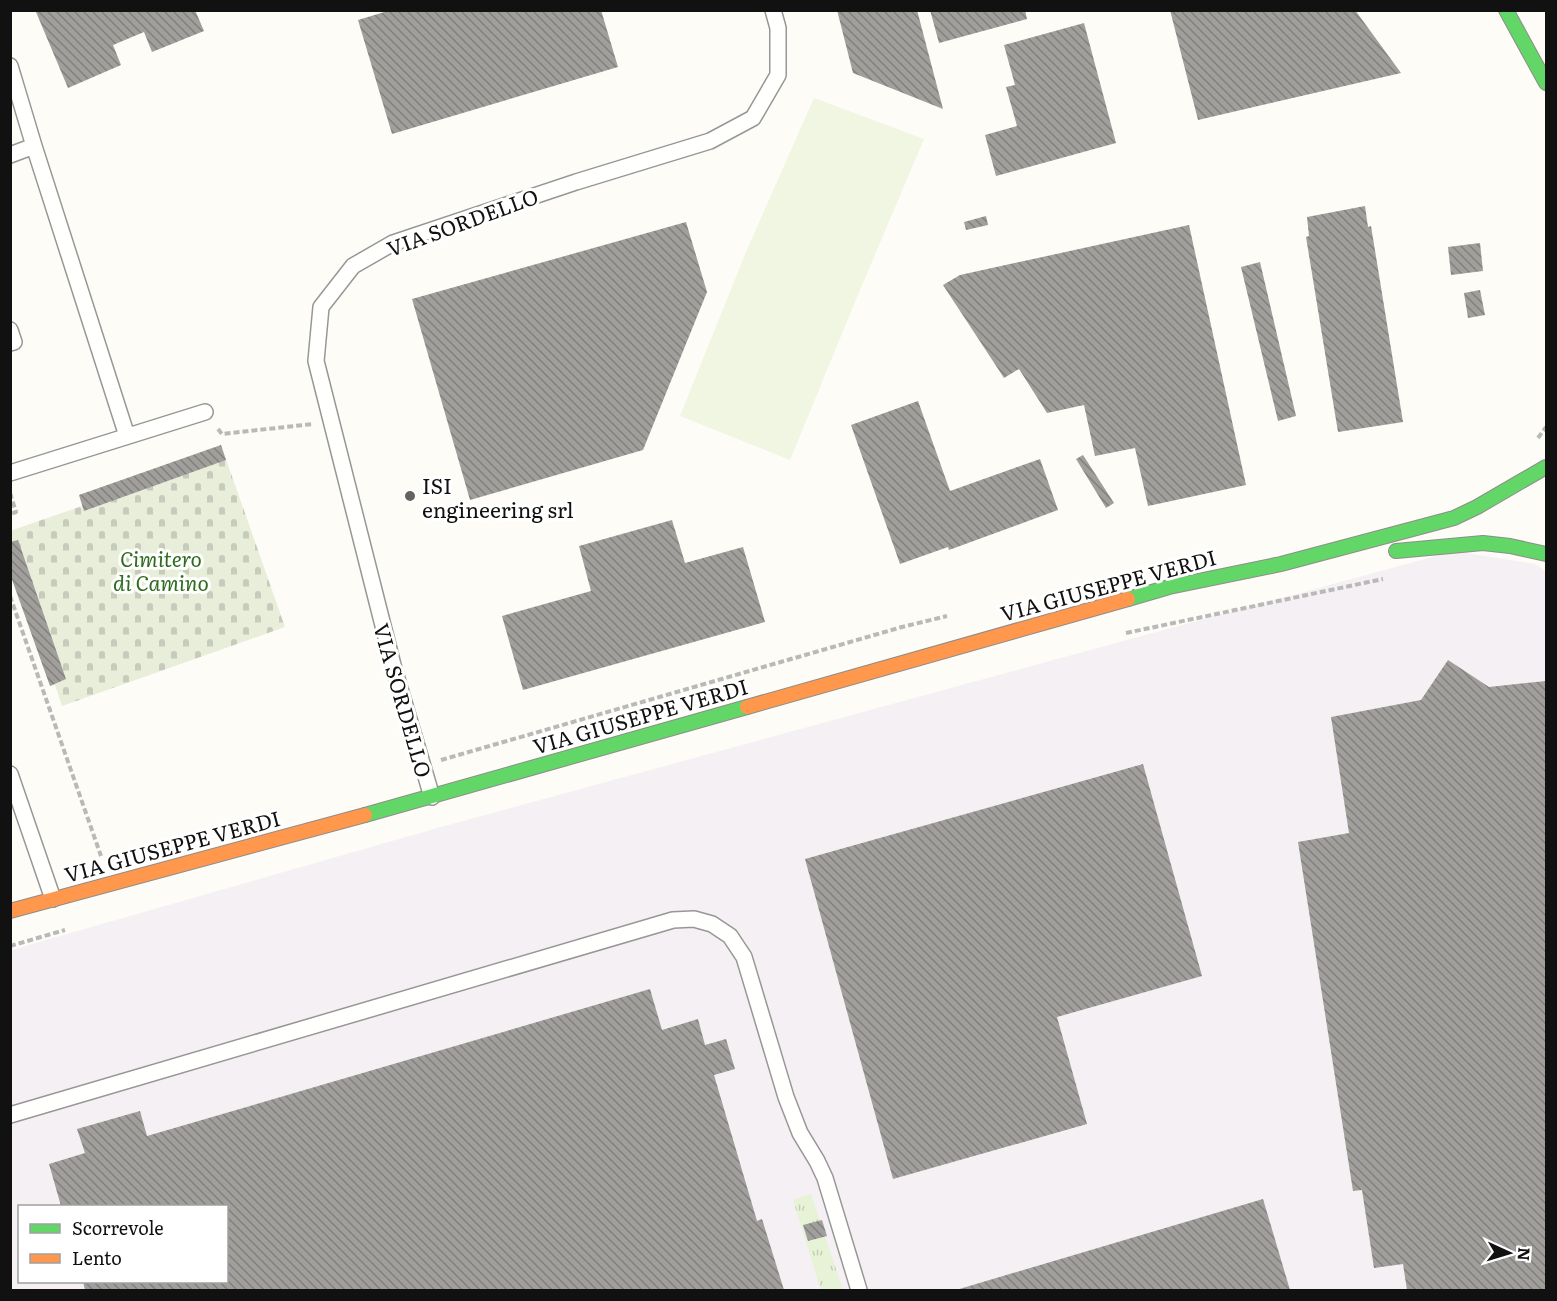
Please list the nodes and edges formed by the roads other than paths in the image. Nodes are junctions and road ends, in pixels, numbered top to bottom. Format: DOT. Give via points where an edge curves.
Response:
graph roads {
  1 [pos="773,10"];
  2 [pos="1506,10"];
  3 [pos="10,66"];
  4 [pos="1546,83"];
  5 [pos="34,146"];
  6 [pos="10,155"];
  7 [pos="10,330"];
  8 [pos="10,343"];
  9 [pos="205,412"];
  10 [pos="127,436"];
  11 [pos="1546,467"];
  12 [pos="10,473"];
  13 [pos="1546,555"];
  14 [pos="1281,564"];
  15 [pos="10,774"];
  16 [pos="432,796"];
  17 [pos="53,900"];
  18 [pos="10,911"];
  19 [pos="10,1115"];
  20 [pos="858,1290"];
  1 -- 16 [label="lane, VIA SORDELLO" via="778,28 778,75 753,118 710,141 393,243 353,266 321,307 316,361 393,665"];
  2 -- 4 [label="main road"];
  3 -- 5 [label="lane"];
  5 -- 6 [label="lane"];
  5 -- 10 [label="lane"];
  7 -- 8 [label="lane" via="14,342"];
  9 -- 10 [label="lane"];
  10 -- 12 [label="lane"];
  11 -- 14 [label="main road, VIA GIUSEPPE VERDI" via="1454,518"];
  13 -- 14 [label="main road, VIA GIUSEPPE VERDI" via="1483,543"];
  14 -- 16 [label="main road, VIA GIUSEPPE VERDI" via="1169,587"];
  15 -- 17 [label="lane"];
  16 -- 17 [label="main road, VIA GIUSEPPE VERDI"];
  17 -- 18 [label="main road, VIA GIUSEPPE VERDI"];
  19 -- 20 [label="lane" via="672,920 694,919 712,924 730,936 744,957 786,1097 800,1133 825,1178"];
}
